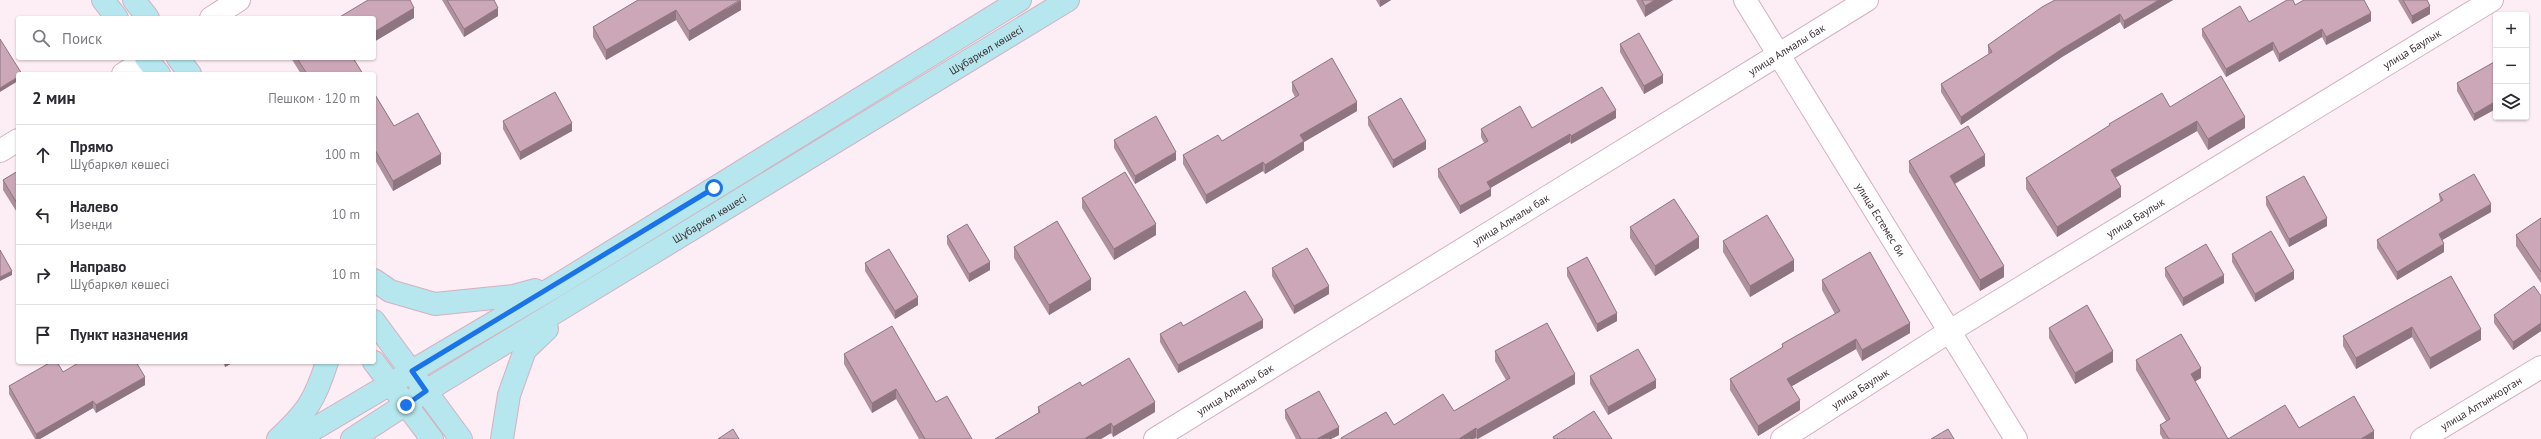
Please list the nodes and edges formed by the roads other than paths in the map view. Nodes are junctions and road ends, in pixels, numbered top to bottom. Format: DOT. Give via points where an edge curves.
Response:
graph roads {
  1 [pos="103,0"];
  2 [pos="134,0"];
  3 [pos="239,0"];
  4 [pos="1020,0"];
  5 [pos="1068,0"];
  6 [pos="1745,0"];
  7 [pos="1867,0"];
  8 [pos="2492,0"];
  9 [pos="115,16"];
  10 [pos="146,16"];
  11 [pos="214,16"];
  12 [pos="1778,55"];
  13 [pos="180,60"];
  14 [pos="150,62"];
  15 [pos="128,72"];
  16 [pos="188,72"];
  17 [pos="16,141"];
  18 [pos="0,151"];
  19 [pos="376,281"];
  20 [pos="559,284"];
  21 [pos="575,302"];
  22 [pos="376,324"];
  23 [pos="1950,331"];
  24 [pos="326,364"];
  25 [pos="376,364"];
  26 [pos="2541,367"];
  27 [pos="412,371"];
  28 [pos="391,384"];
  29 [pos="426,391"];
  30 [pos="406,405"];
  31 [pos="278,439"];
  32 [pos="297,439"];
  33 [pos="352,439"];
  34 [pos="432,439"];
  35 [pos="461,439"];
  36 [pos="502,439"];
  37 [pos="1155,439"];
  38 [pos="1782,439"];
  39 [pos="2016,439"];
  40 [pos="2422,439"];
  1 -- 9 [label="street"];
  2 -- 10 [label="street"];
  3 -- 11 [label="street"];
  4 -- 20 [label="street"];
  5 -- 21 [label="street, Шұбаркөл көшесі"];
  6 -- 12 [label="street, улица Естемес би"];
  7 -- 12 [label="street, улица Алмалы бак"];
  8 -- 23 [label="street, улица Баулык"];
  12 -- 23 [label="street, улица Естемес би"];
  12 -- 37 [label="street, улица Алмалы бак"];
  13 -- 16 [label="street"];
  14 -- 15 [label="street"];
  17 -- 18 [label="street"];
  19 -- 20 [label="street" via="390,291 435,304 513,296"];
  20 -- 27 [label="street"];
  21 -- 29 [label="street, Шұбаркөл көшесі"];
  21 -- 36 [label="street" via="526,350 509,396"];
  22 -- 27 [label="street"];
  23 -- 38 [label="street, улица Баулык"];
  23 -- 39 [label="street, улица Естемес би"];
  24 -- 31 [label="street" via="317,393 298,421"];
  25 -- 28 [label="street"];
  26 -- 40 [label="street, улица Алтынкорган"];
  27 -- 28 [label="street"];
  27 -- 29 [label="street"];
  28 -- 30 [label="street"];
  28 -- 32 [label="street"];
  29 -- 30 [label="street, Шұбаркөл көшесі"];
  29 -- 35 [label="street"];
  30 -- 33 [label="street, Шұбаркөл көшесі"];
  30 -- 34 [label="street"];
}
